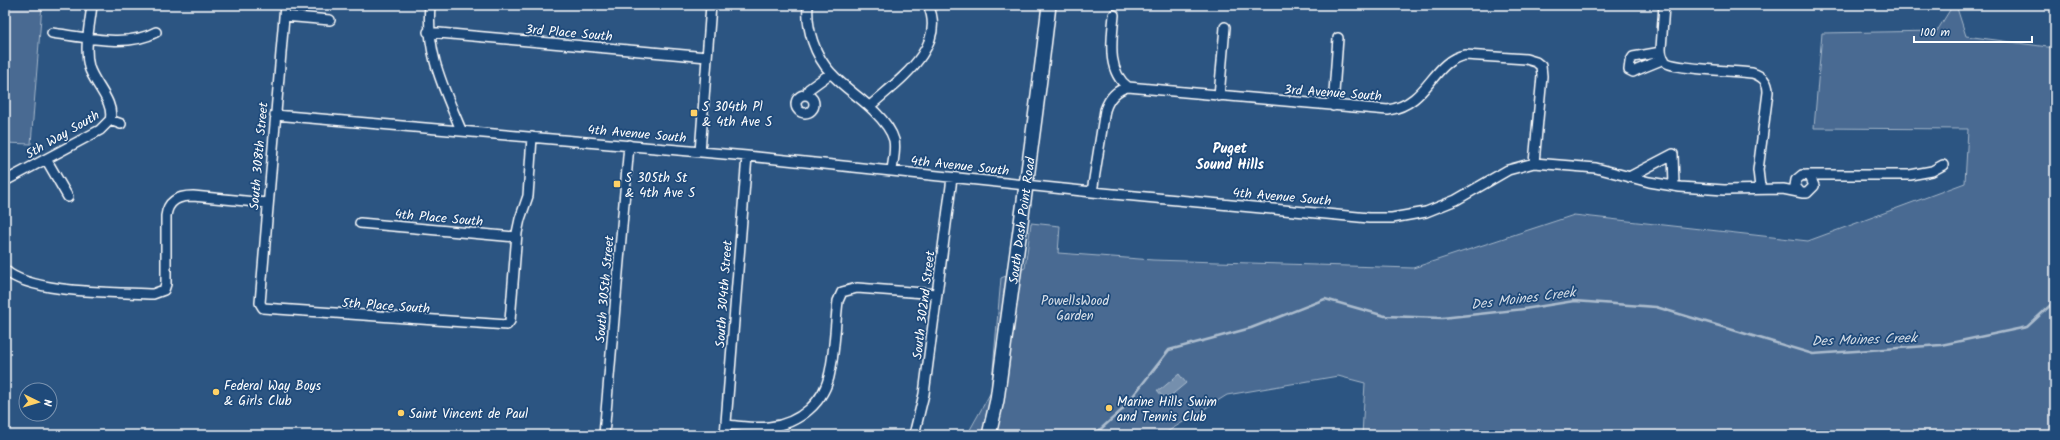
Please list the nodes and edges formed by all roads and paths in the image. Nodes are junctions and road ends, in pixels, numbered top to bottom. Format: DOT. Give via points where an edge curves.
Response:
graph roads {
  1 [pos="92,5"];
  2 [pos="285,5"];
  3 [pos="430,5"];
  4 [pos="711,5"];
  5 [pos="808,5"];
  6 [pos="928,5"];
  7 [pos="1049,5"];
  8 [pos="1664,5"];
  9 [pos="1114,15"];
  10 [pos="284,16"];
  11 [pos="330,20"];
  12 [pos="1225,27"];
  13 [pos="156,32"];
  14 [pos="428,32"];
  15 [pos="52,33"];
  16 [pos="89,37"];
  17 [pos="1338,38"];
  18 [pos="707,57"];
  19 [pos="831,73"];
  20 [pos="1128,87"];
  21 [pos="806,95"];
  22 [pos="1219,96"];
  23 [pos="870,106"];
  24 [pos="1333,106"];
  25 [pos="275,115"];
  26 [pos="110,120"];
  27 [pos="121,124"];
  28 [pos="461,130"];
  29 [pos="532,137"];
  30 [pos="629,145"];
  31 [pos="700,152"];
  32 [pos="747,156"];
  33 [pos="46,159"];
  34 [pos="1534,163"];
  35 [pos="1943,165"];
  36 [pos="892,170"];
  37 [pos="1830,174"];
  38 [pos="1807,175"];
  39 [pos="1629,176"];
  40 [pos="952,178"];
  41 [pos="1796,180"];
  42 [pos="5,181"];
  43 [pos="1025,185"];
  44 [pos="1674,186"];
  45 [pos="1814,186"];
  46 [pos="1783,189"];
  47 [pos="1763,190"];
  48 [pos="1092,192"];
  49 [pos="1800,192"];
  50 [pos="68,197"];
  51 [pos="267,204"];
  52 [pos="360,223"];
  53 [pos="516,237"];
  54 [pos="5,270"];
  55 [pos="937,294"];
  56 [pos="263,308"];
  57 [pos="726,425"];
  58 [pos="604,435"];
  59 [pos="725,435"];
  60 [pos="914,435"];
  61 [pos="989,435"];
  1 -- 16 [label="street"];
  2 -- 10 [label="street, South 308th Street"];
  3 -- 14 [label="street"];
  4 -- 18 [label="street"];
  5 -- 19 [label="street" via="809,30"];
  6 -- 23 [label="street" via="932,26 925,50 911,68"];
  7 -- 43 [label="main road, South Dash Point Road"];
  8 -- 47 [label="street" via="1662,56 1674,65 1746,72 1761,77 1768,88 1758,170"];
  9 -- 20 [label="street" via="1113,63 1118,77"];
  10 -- 11 [label="street"];
  10 -- 25 [label="street, South 308th Street"];
  12 -- 22 [label="street"];
  13 -- 16 [label="street" via="131,41"];
  14 -- 18 [label="street, 3rd Place South"];
  14 -- 28 [label="street" via="434,62"];
  15 -- 16 [label="street"];
  16 -- 26 [label="street" via="89,66 110,108"];
  17 -- 24 [label="street"];
  18 -- 31 [label="street"];
  19 -- 21 [label="street" via="809,89"];
  19 -- 23 [label="street"];
  20 -- 22 [label="street, 3rd Avenue South"];
  20 -- 48 [label="street" via="1117,92 1105,110"];
  22 -- 24 [label="street, 3rd Avenue South"];
  23 -- 36 [label="street" via="885,123 894,141"];
  24 -- 34 [label="street, 3rd Avenue South" via="1380,110 1402,107 1416,98 1447,64 1460,56 1476,54 1531,60 1539,64 1543,72"];
  25 -- 28 [label="street, 4th Avenue South"];
  25 -- 51 [label="street, South 308th Street"];
  26 -- 27 [label="street"];
  26 -- 33 [label="street, 5th Way South" via="100,130"];
  28 -- 29 [label="street, 4th Avenue South"];
  29 -- 30 [label="street, 4th Avenue South"];
  29 -- 53 [label="street" via="528,196"];
  30 -- 31 [label="street, 4th Avenue South"];
  30 -- 58 [label="street, South 305th Street"];
  31 -- 32 [label="street, 4th Avenue South"];
  32 -- 36 [label="street, 4th Avenue South"];
  32 -- 57 [label="street, South 304th Street"];
  33 -- 42 [label="street, 5th Way South"];
  33 -- 50 [label="street"];
  34 -- 39 [label="street, 4th Avenue South" via="1582,166"];
  34 -- 48 [label="street, 4th Avenue South" via="1498,174 1441,207 1392,218"];
  35 -- 37 [label="street" via="1932,171 1910,175"];
  36 -- 40 [label="street, 4th Avenue South"];
  37 -- 38 [label="street"];
  37 -- 45 [label="street" via="1823,175"];
  38 -- 41 [label="street" via="1802,175"];
  38 -- 45 [label="street" via="1813,180"];
  39 -- 44 [label="street, 4th Avenue South"];
  39 -- 44 [label="street" via="1672,154"];
  40 -- 43 [label="street, 4th Avenue South"];
  40 -- 55 [label="street, South 302nd Street"];
  41 -- 46 [label="street"];
  41 -- 49 [label="street" via="1795,186"];
  43 -- 48 [label="street, 4th Avenue South"];
  43 -- 61 [label="main road, South Dash Point Road" via="997,400"];
  44 -- 47 [label="street, 4th Avenue South"];
  45 -- 49 [label="street" via="1807,193"];
  46 -- 47 [label="street, 4th Avenue South"];
  46 -- 49 [label="street, 4th Avenue South"];
  51 -- 54 [label="street" via="193,196 175,199 169,205 166,216 167,293 65,288 28,283 11,280"];
  51 -- 56 [label="street, South 308th Street" via="260,300"];
  52 -- 53 [label="street, 4th Place South"];
  53 -- 56 [label="street, 5th Place South" via="508,325"];
  55 -- 57 [label="street" via="865,288 846,289 838,301 830,372 823,393 810,409 784,424 761,428"];
  55 -- 60 [label="street, South 302nd Street" via="922,408"];
  57 -- 59 [label="street, South 304th Street"];
}
